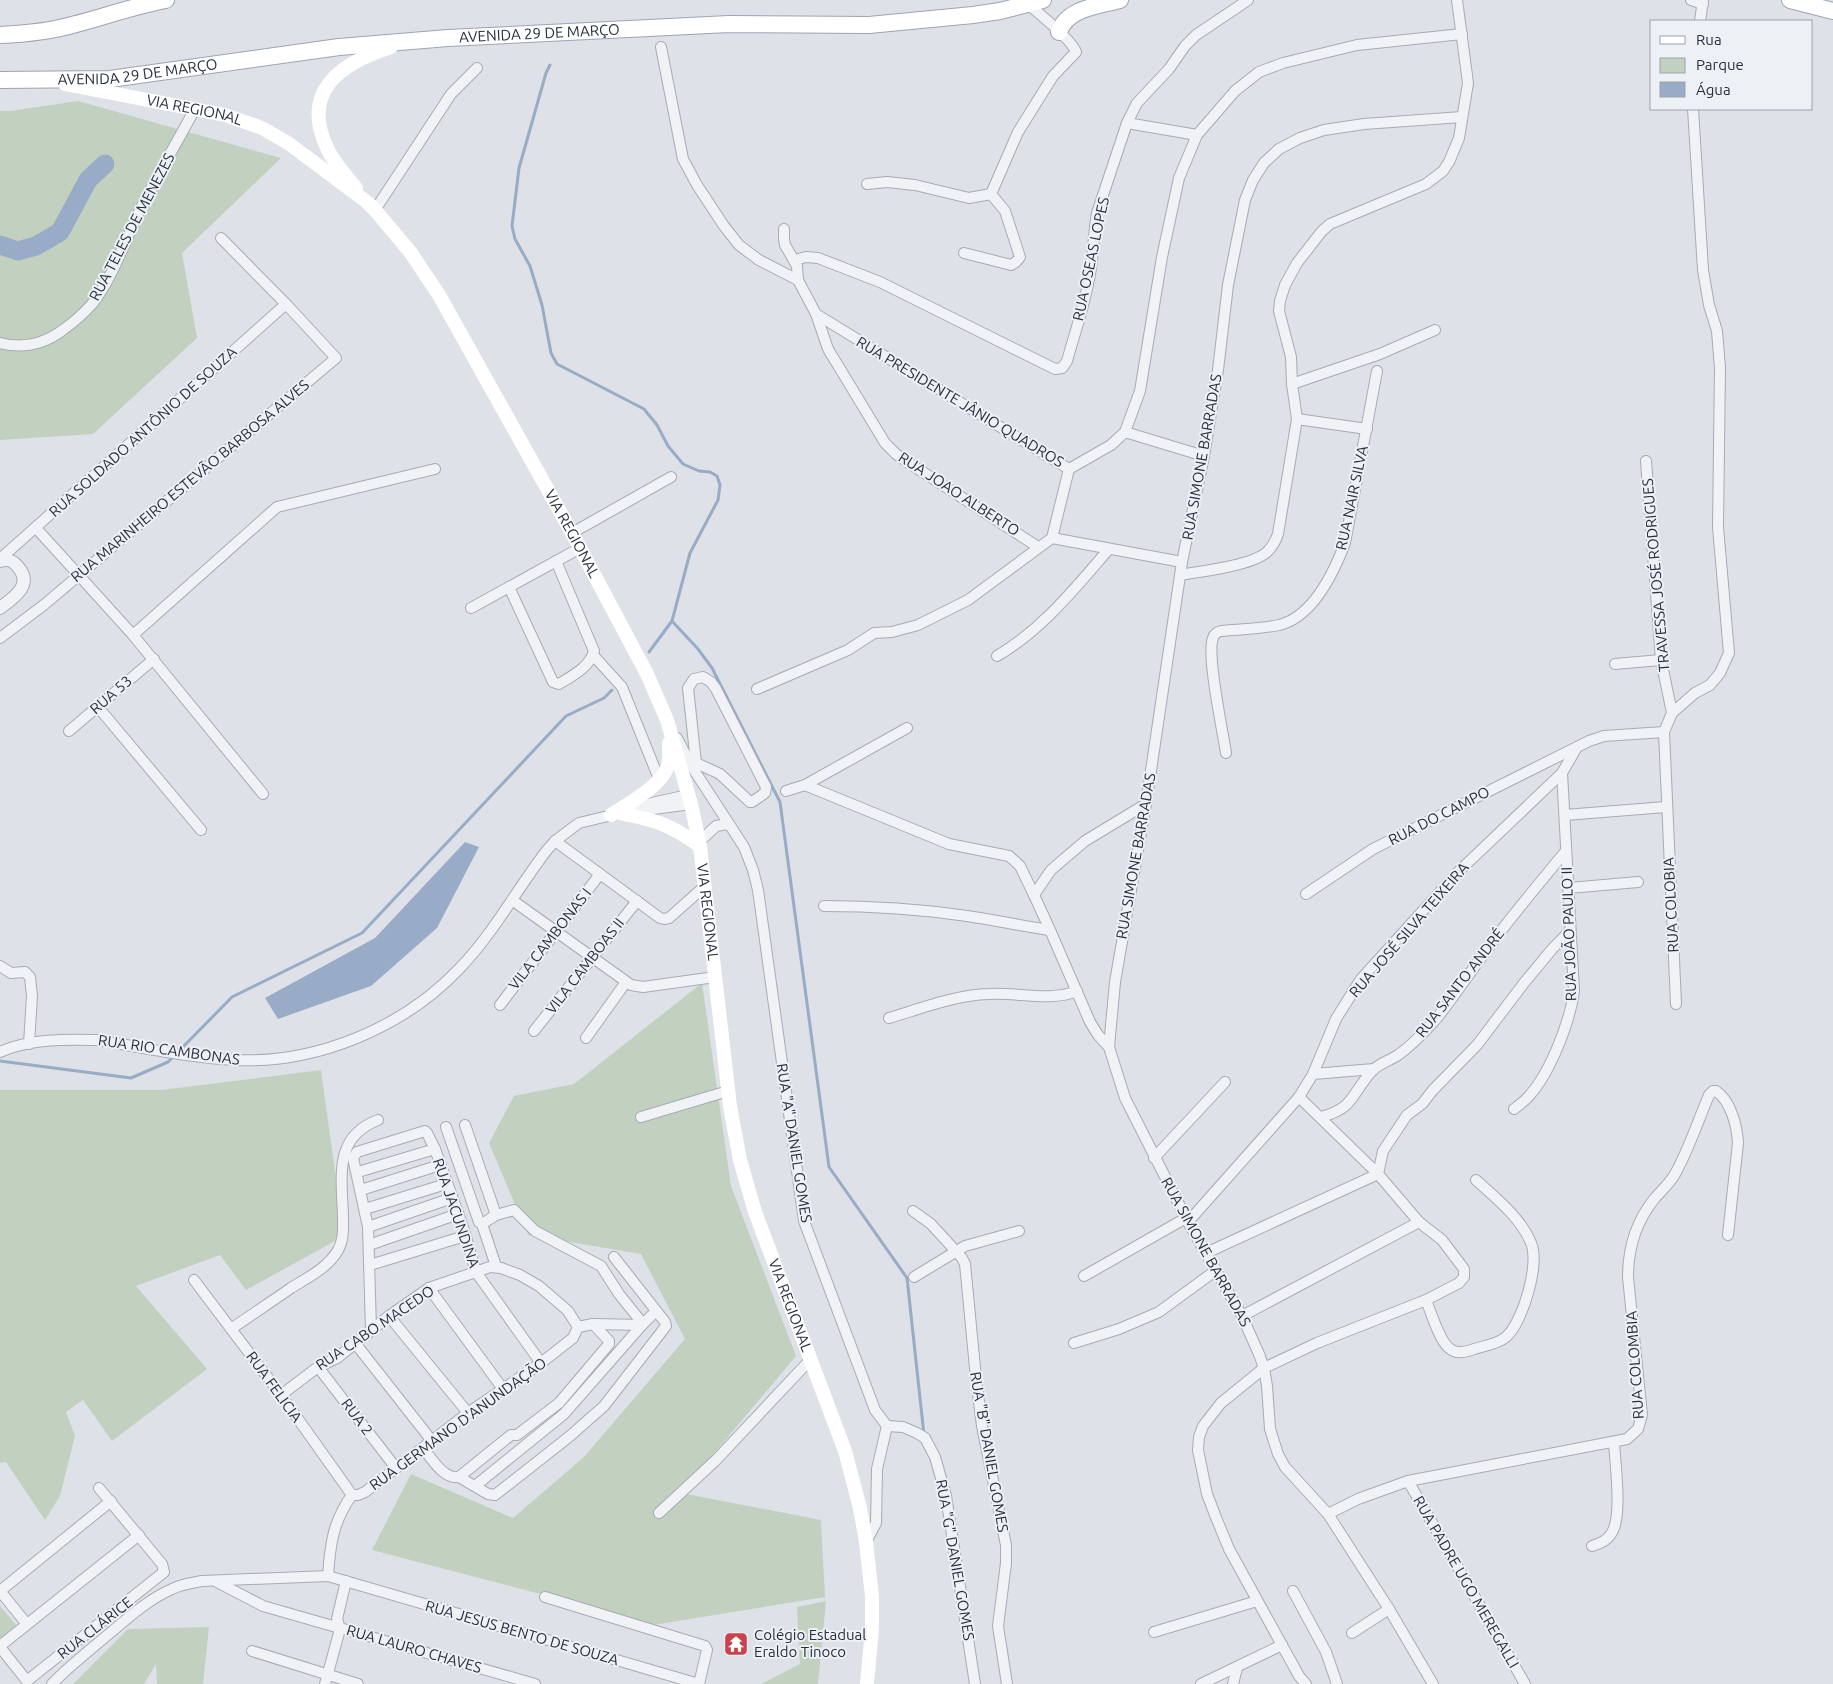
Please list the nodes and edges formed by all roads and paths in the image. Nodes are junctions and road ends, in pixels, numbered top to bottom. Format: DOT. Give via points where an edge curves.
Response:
graph roads {
  1 [pos="166,0"];
  2 [pos="1120,0"];
  3 [pos="1248,0"];
  4 [pos="1457,0"];
  5 [pos="1691,0"];
  6 [pos="1790,0"];
  7 [pos="1036,2"];
  8 [pos="1703,2"];
  9 [pos="1833,11"];
  10 [pos="1700,20"];
  11 [pos="1059,32"];
  12 [pos="1462,34"];
  13 [pos="0,35"];
  14 [pos="406,42"];
  15 [pos="661,48"];
  16 [pos="476,68"];
  17 [pos="0,80"];
  18 [pos="38,80"];
  19 [pos="195,109"];
  20 [pos="1693,110"];
  21 [pos="1462,117"];
  22 [pos="1127,124"];
  23 [pos="1197,135"];
  24 [pos="867,184"];
  25 [pos="991,194"];
  26 [pos="371,206"];
  27 [pos="784,229"];
  28 [pos="221,238"];
  29 [pos="964,253"];
  30 [pos="795,260"];
  31 [pos="798,280"];
  32 [pos="286,304"];
  33 [pos="816,314"];
  34 [pos="1435,330"];
  35 [pos="0,343"];
  36 [pos="1377,371"];
  37 [pos="1292,384"];
  38 [pos="1297,419"];
  39 [pos="1367,429"];
  40 [pos="1125,432"];
  41 [pos="1204,456"];
  42 [pos="1646,461"];
  43 [pos="435,469"];
  44 [pos="1069,469"];
  45 [pos="671,477"];
  46 [pos="36,528"];
  47 [pos="572,533"];
  48 [pos="1052,538"];
  49 [pos="1038,547"];
  50 [pos="580,548"];
  51 [pos="1109,549"];
  52 [pos="0,560"];
  53 [pos="556,561"];
  54 [pos="1182,562"];
  55 [pos="78,575"];
  56 [pos="1180,575"];
  57 [pos="509,587"];
  58 [pos="0,608"];
  59 [pos="471,608"];
  60 [pos="133,634"];
  61 [pos="0,638"];
  62 [pos="593,655"];
  63 [pos="997,656"];
  64 [pos="154,659"];
  65 [pos="1661,660"];
  66 [pos="1615,664"];
  67 [pos="757,689"];
  68 [pos="98,707"];
  69 [pos="1672,713"];
  70 [pos="669,725"];
  71 [pos="907,728"];
  72 [pos="69,732"];
  73 [pos="1664,732"];
  74 [pos="1578,746"];
  75 [pos="1226,753"];
  76 [pos="694,765"];
  77 [pos="1562,773"];
  78 [pos="659,779"];
  79 [pos="805,785"];
  80 [pos="786,790"];
  81 [pos="263,794"];
  82 [pos="690,799"];
  83 [pos="1146,804"];
  84 [pos="1666,807"];
  85 [pos="621,813"];
  86 [pos="1565,815"];
  87 [pos="728,824"];
  88 [pos="202,830"];
  89 [pos="555,841"];
  90 [pos="700,844"];
  91 [pos="1565,852"];
  92 [pos="600,874"];
  93 [pos="1638,882"];
  94 [pos="705,886"];
  95 [pos="1569,888"];
  96 [pos="1306,894"];
  97 [pos="1034,895"];
  98 [pos="512,900"];
  99 [pos="637,901"];
  100 [pos="824,906"];
  101 [pos="1050,930"];
  102 [pos="556,931"];
  103 [pos="1570,931"];
  104 [pos="592,958"];
  105 [pos="0,966"];
  106 [pos="715,977"];
  107 [pos="628,984"];
  108 [pos="1077,991"];
  109 [pos="500,1004"];
  110 [pos="1676,1004"];
  111 [pos="889,1018"];
  112 [pos="534,1031"];
  113 [pos="586,1038"];
  114 [pos="29,1044"];
  115 [pos="1109,1047"];
  116 [pos="0,1052"];
  117 [pos="1374,1069"];
  118 [pos="1313,1074"];
  119 [pos="1225,1082"];
  120 [pos="728,1091"];
  121 [pos="1299,1097"];
  122 [pos="1514,1109"];
  123 [pos="641,1117"];
  124 [pos="1321,1117"];
  125 [pos="378,1120"];
  126 [pos="465,1125"];
  127 [pos="446,1127"];
  128 [pos="435,1149"];
  129 [pos="1154,1158"];
  130 [pos="440,1165"];
  131 [pos="358,1172"];
  132 [pos="1378,1174"];
  133 [pos="1476,1180"];
  134 [pos="446,1184"];
  135 [pos="361,1190"];
  136 [pos="452,1198"];
  137 [pos="365,1209"];
  138 [pos="913,1211"];
  139 [pos="458,1214"];
  140 [pos="496,1215"];
  141 [pos="1187,1220"];
  142 [pos="1419,1222"];
  143 [pos="482,1224"];
  144 [pos="368,1227"];
  145 [pos="1019,1231"];
  146 [pos="1728,1234"];
  147 [pos="466,1236"];
  148 [pos="370,1245"];
  149 [pos="956,1251"];
  150 [pos="1206,1253"];
  151 [pos="614,1257"];
  152 [pos="370,1265"];
  153 [pos="496,1266"];
  154 [pos="1215,1271"];
  155 [pos="476,1272"];
  156 [pos="1084,1276"];
  157 [pos="914,1277"];
  158 [pos="194,1280"];
  159 [pos="429,1288"];
  160 [pos="1426,1300"];
  161 [pos="656,1311"];
  162 [pos="389,1316"];
  163 [pos="1242,1316"];
  164 [pos="593,1324"];
  165 [pos="642,1324"];
  166 [pos="578,1327"];
  167 [pos="231,1329"];
  168 [pos="371,1329"];
  169 [pos="355,1343"];
  170 [pos="1074,1343"];
  171 [pos="810,1360"];
  172 [pos="541,1363"];
  173 [pos="318,1367"];
  174 [pos="1264,1368"];
  175 [pos="503,1389"];
  176 [pos="281,1395"];
  177 [pos="468,1413"];
  178 [pos="887,1426"];
  179 [pos="432,1441"];
  180 [pos="1614,1442"];
  181 [pos="423,1448"];
  182 [pos="396,1468"];
  183 [pos="459,1477"];
  184 [pos="1408,1481"];
  185 [pos="475,1486"];
  186 [pos="99,1488"];
  187 [pos="352,1495"];
  188 [pos="111,1501"];
  189 [pos="659,1512"];
  190 [pos="1328,1514"];
  191 [pos="139,1535"];
  192 [pos="866,1542"];
  193 [pos="1592,1546"];
  194 [pos="328,1576"];
  195 [pos="216,1582"];
  196 [pos="346,1582"];
  197 [pos="0,1591"];
  198 [pos="1292,1592"];
  199 [pos="545,1596"];
  200 [pos="1257,1601"];
  201 [pos="1389,1609"];
  202 [pos="26,1623"];
  203 [pos="340,1629"];
  204 [pos="1154,1632"];
  205 [pos="1352,1633"];
  206 [pos="1282,1645"];
  207 [pos="0,1647"];
  208 [pos="252,1651"];
  209 [pos="1237,1668"];
  210 [pos="326,1680"];
  211 [pos="1298,1680"];
  212 [pos="52,1684"];
  213 [pos="358,1684"];
  214 [pos="535,1684"];
  215 [pos="699,1684"];
  216 [pos="867,1684"];
  217 [pos="975,1684"];
  218 [pos="1007,1684"];
  219 [pos="1201,1684"];
  220 [pos="1234,1684"];
  221 [pos="1306,1684"];
  222 [pos="1336,1684"];
  223 [pos="1433,1684"];
  224 [pos="1525,1684"];
  1 -- 13 [label="main road" via="44,31"];
  2 -- 11 [label="main road" via="1074,14"];
  3 -- 22 [label="street, RUA OSEAS LOPES" via="1191,40 1169,70 1137,103"];
  4 -- 12 [label="street"];
  5 -- 8 [label="street"];
  6 -- 9 [label="main road"];
  7 -- 11 [label="street"];
  7 -- 14 [label="main road, AVENIDA 29 DE MARÇO" via="973,16 869,25 729,24"];
  8 -- 10 [label="street"];
  11 -- 25 [label="street" via="1076,52 1053,76 1018,132"];
  12 -- 21 [label="street" via="1468,83"];
  12 -- 23 [label="street" via="1356,45 1259,72 1235,90"];
  14 -- 18 [label="main road, AVENIDA 29 DE MARÇO" via="339,47 110,79"];
  14 -- 26 [label="main road, VIA REGIONAL" via="369,54 340,71 321,99 319,116 328,151"];
  15 -- 31 [label="street" via="683,159 697,185 739,245 759,260"];
  16 -- 26 [label="street" via="451,94"];
  17 -- 18 [label="main road, VIA REGIONAL"];
  18 -- 19 [label="main road, VIA REGIONAL"];
  19 -- 26 [label="main road, VIA REGIONAL" via="225,114 262,128 288,143"];
  19 -- 35 [label="street, RUA TELES DE MENEZES" via="92,304 63,330 41,343 25,346"];
  20 -- 69 [label="street" via="1703,270 1717,331 1720,368 1718,527 1729,653 1720,673 1710,684"];
  21 -- 37 [label="street" via="1454,154 1435,178 1330,224 1297,264 1285,285 1279,311 1291,358"];
  21 -- 41 [label="street, RUA SIMONE BARRADAS" via="1324,130 1279,149 1264,163 1245,200 1228,285"];
  22 -- 23 [label="street"];
  22 -- 30 [label="street, RUA OSEAS LOPES" via="1097,213 1087,290 1067,361 1059,369 880,282 818,258"];
  23 -- 40 [label="street" via="1179,178 1140,390"];
  24 -- 25 [label="street" via="915,184 969,198"];
  25 -- 29 [label="street" via="1005,211 1020,257 1011,265"];
  26 -- 47 [label="main road, VIA REGIONAL" via="411,253 439,295"];
  27 -- 30 [label="street, RUA JOAO ALBERTO" via="786,245"];
  28 -- 32 [label="street"];
  30 -- 31 [label="street, RUA JOAO ALBERTO"];
  31 -- 33 [label="street, RUA JOAO ALBERTO"];
  32 -- 46 [label="street, RUA SOLDADO ANTÔNIO DE SOUZA"];
  32 -- 55 [label="street, RUA MARINHEIRO ESTEVÃO BARBOSA ALVES" via="336,358"];
  33 -- 44 [label="street, RUA PRESIDENTE JÂNIO QUADROS"];
  33 -- 49 [label="street, RUA JOAO ALBERTO" via="828,349 885,443 896,454"];
  34 -- 37 [label="street" via="1380,354"];
  36 -- 39 [label="street, RUA NAIR SILVA"];
  37 -- 38 [label="street"];
  38 -- 39 [label="street, RUA NAIR SILVA"];
  38 -- 56 [label="street" via="1278,534 1268,551 1226,567"];
  39 -- 75 [label="street, RUA NAIR SILVA" via="1345,543 1324,588 1311,604 1281,624 1221,630 1212,640 1214,680"];
  40 -- 41 [label="street"];
  40 -- 44 [label="street, RUA PRESIDENTE JÂNIO QUADROS" via="1111,445"];
  41 -- 54 [label="street, RUA SIMONE BARRADAS"];
  42 -- 65 [label="street, TRAVESSA JOSÉ RODRIGUES"];
  43 -- 60 [label="street" via="277,507"];
  44 -- 48 [label="street"];
  45 -- 47 [label="street"];
  46 -- 52 [label="street, RUA SOLDADO ANTÔNIO DE SOUZA"];
  46 -- 55 [label="street"];
  47 -- 50 [label="main road, VIA REGIONAL"];
  48 -- 49 [label="street"];
  48 -- 51 [label="street"];
  49 -- 67 [label="street" via="968,600 951,609 918,625 874,633 848,650"];
  50 -- 53 [label="street"];
  50 -- 70 [label="main road, VIA REGIONAL" via="647,674"];
  51 -- 54 [label="street"];
  51 -- 63 [label="street" via="1056,610 1017,645"];
  52 -- 58 [label="street" via="11,560 16,564 25,581 22,589"];
  53 -- 57 [label="street"];
  53 -- 62 [label="street" via="593,646"];
  54 -- 56 [label="street, RUA SIMONE BARRADAS"];
  55 -- 60 [label="street"];
  55 -- 61 [label="street, RUA MARINHEIRO ESTEVÃO BARBOSA ALVES"];
  56 -- 83 [label="street, RUA SIMONE BARRADAS"];
  57 -- 59 [label="street"];
  57 -- 62 [label="street" via="553,682 559,684 578,673"];
  60 -- 64 [label="street"];
  62 -- 78 [label="street" via="622,686"];
  64 -- 68 [label="street, RUA 53"];
  64 -- 81 [label="street"];
  65 -- 66 [label="street"];
  65 -- 69 [label="street, TRAVESSA JOSÉ RODRIGUES"];
  68 -- 72 [label="street, RUA 53"];
  68 -- 88 [label="street"];
  69 -- 73 [label="street"];
  70 -- 76 [label="street, RUA \"A\" DANIEL GOMES"];
  70 -- 78 [label="main road" via="668,768"];
  70 -- 82 [label="main road, VIA REGIONAL"];
  71 -- 79 [label="street"];
  73 -- 74 [label="street, RUA DO CAMPO" via="1604,736"];
  73 -- 84 [label="street"];
  74 -- 77 [label="street"];
  74 -- 96 [label="street, RUA DO CAMPO" via="1373,849"];
  76 -- 76 [label="street" via="688,688 694,679 703,677 716,689 766,787 765,793 750,802 720,774"];
  76 -- 87 [label="street, RUA \"A\" DANIEL GOMES"];
  77 -- 86 [label="street, RUA JOÃO PAULO II"];
  77 -- 118 [label="street, RUA JOSÉ SILVA TEIXEIRA" via="1456,873 1361,979 1336,1019"];
  78 -- 85 [label="main road"];
  79 -- 80 [label="street"];
  79 -- 97 [label="street" via="949,844 1009,856 1020,866"];
  82 -- 85 [label="street, RUA RIO CAMBONAS" via="652,803"];
  82 -- 90 [label="main road, VIA REGIONAL"];
  83 -- 97 [label="street" via="1084,841 1051,870"];
  83 -- 115 [label="street, RUA SIMONE BARRADAS" via="1115,982"];
  84 -- 86 [label="street"];
  84 -- 110 [label="street, RUA COLOBIA"];
  85 -- 89 [label="street, RUA RIO CAMBONAS" via="580,823"];
  85 -- 90 [label="main road" via="668,826"];
  86 -- 91 [label="street, RUA JOÃO PAULO II"];
  87 -- 90 [label="street" via="716,826"];
  87 -- 178 [label="street, RUA \"A\" DANIEL GOMES" via="744,847 758,890 804,1221 875,1410"];
  89 -- 92 [label="street"];
  89 -- 98 [label="street, RUA RIO CAMBONAS"];
  90 -- 94 [label="main road, VIA REGIONAL"];
  91 -- 95 [label="street, RUA JOÃO PAULO II"];
  91 -- 117 [label="street, RUA SANTO ANDRÉ" via="1498,934 1437,1018 1406,1049"];
  92 -- 99 [label="street"];
  92 -- 102 [label="street, VILA CAMBONAS I"];
  93 -- 95 [label="street"];
  94 -- 99 [label="street" via="664,920"];
  94 -- 106 [label="main road, VIA REGIONAL"];
  95 -- 103 [label="street, RUA JOÃO PAULO II"];
  97 -- 101 [label="street"];
  98 -- 102 [label="street"];
  98 -- 114 [label="street, RUA RIO CAMBONAS" via="476,949 426,999 380,1028 334,1046 295,1055 235,1060 88,1040"];
  99 -- 104 [label="street, VILA CAMBOAS II"];
  100 -- 101 [label="street" via="874,906 967,916"];
  101 -- 108 [label="street"];
  102 -- 104 [label="street"];
  102 -- 109 [label="street, VILA CAMBONAS I"];
  103 -- 122 [label="street, RUA JOÃO PAULO II" via="1574,991 1568,1020 1545,1073 1529,1096"];
  103 -- 132 [label="street" via="1476,1045 1422,1104 1407,1115 1383,1151"];
  104 -- 107 [label="street"];
  104 -- 112 [label="street, VILA CAMBOAS II"];
  105 -- 114 [label="street" via="12,972 25,972 30,977"];
  106 -- 107 [label="street" via="643,987"];
  106 -- 120 [label="main road, VIA REGIONAL"];
  107 -- 113 [label="street"];
  108 -- 111 [label="street" via="1053,996 970,995"];
  108 -- 115 [label="street" via="1090,1022"];
  114 -- 116 [label="street, RUA RIO CAMBONAS"];
  115 -- 129 [label="street, RUA SIMONE BARRADAS" via="1125,1098"];
  117 -- 118 [label="street"];
  117 -- 124 [label="street, RUA SANTO ANDRÉ" via="1344,1108"];
  118 -- 121 [label="street, RUA JOSÉ SILVA TEIXEIRA"];
  119 -- 129 [label="street"];
  120 -- 123 [label="street"];
  120 -- 171 [label="main road, VIA REGIONAL" via="754,1212"];
  121 -- 124 [label="street"];
  121 -- 141 [label="street, RUA JOSÉ SILVA TEIXEIRA"];
  124 -- 132 [label="street"];
  125 -- 167 [label="street" via="357,1131 344,1151 343,1230 338,1250 322,1268"];
  126 -- 140 [label="street"];
  127 -- 143 [label="street"];
  128 -- 130 [label="street, RUA JACUNDINA"];
  128 -- 131 [label="street"];
  128 -- 131 [label="street, RUA JACUNDINA" via="427,1133 422,1132 357,1152 353,1158"];
  129 -- 141 [label="street, RUA SIMONE BARRADAS"];
  130 -- 134 [label="street, RUA JACUNDINA"];
  130 -- 135 [label="street"];
  131 -- 135 [label="street"];
  132 -- 142 [label="street"];
  132 -- 150 [label="street"];
  133 -- 160 [label="street" via="1511,1213 1532,1245 1532,1279 1517,1322 1506,1338 1462,1353 1448,1348 1443,1341"];
  134 -- 136 [label="street, RUA JACUNDINA"];
  134 -- 137 [label="street"];
  135 -- 137 [label="street"];
  136 -- 139 [label="street, RUA JACUNDINA"];
  136 -- 144 [label="street"];
  137 -- 144 [label="street"];
  138 -- 149 [label="street, RUA \"B\" DANIEL GOMES" via="931,1224"];
  139 -- 147 [label="street, RUA JACUNDINA"];
  139 -- 148 [label="street"];
  140 -- 143 [label="street"];
  140 -- 165 [label="street" via="514,1210 535,1231 599,1264"];
  141 -- 150 [label="street, RUA SIMONE BARRADAS"];
  141 -- 156 [label="street, RUA JOSÉ SILVA TEIXEIRA"];
  142 -- 160 [label="street" via="1442,1240 1464,1269 1464,1277 1459,1284"];
  142 -- 163 [label="street"];
  143 -- 153 [label="street"];
  144 -- 148 [label="street"];
  145 -- 149 [label="street"];
  146 -- 180 [label="street, RUA COLOMBIA" via="1737,1130 1722,1094 1713,1091 1674,1176 1644,1213 1631,1247 1628,1277 1642,1415 1633,1435"];
  147 -- 152 [label="street"];
  147 -- 155 [label="street, RUA JACUNDINA"];
  148 -- 152 [label="street"];
  149 -- 157 [label="street"];
  149 -- 218 [label="street, RUA \"B\" DANIEL GOMES" via="965,1264 982,1426 1006,1545 998,1626"];
  150 -- 154 [label="street, RUA SIMONE BARRADAS"];
  151 -- 161 [label="street"];
  152 -- 168 [label="street"];
  153 -- 155 [label="street, RUA CABO MACEDO"];
  153 -- 166 [label="street" via="539,1286 568,1312"];
  154 -- 163 [label="street, RUA SIMONE BARRADAS"];
  154 -- 170 [label="street" via="1159,1312"];
  155 -- 159 [label="street, RUA CABO MACEDO"];
  155 -- 172 [label="street, RUA JACUNDINA"];
  158 -- 167 [label="street, RUA FELICIA"];
  159 -- 162 [label="street, RUA CABO MACEDO"];
  159 -- 175 [label="street"];
  160 -- 174 [label="street"];
  161 -- 165 [label="street"];
  161 -- 185 [label="street" via="665,1322 665,1328 604,1406 497,1494 492,1495"];
  162 -- 168 [label="street, RUA CABO MACEDO"];
  162 -- 177 [label="street"];
  163 -- 174 [label="street, RUA SIMONE BARRADAS"];
  164 -- 165 [label="street"];
  164 -- 166 [label="street"];
  164 -- 183 [label="street" via="609,1344 559,1403 517,1436 511,1435"];
  165 -- 185 [label="street" via="564,1414"];
  166 -- 172 [label="street, RUA GERMANO D'ANUNDAÇÃO" via="573,1338"];
  167 -- 176 [label="street, RUA FELICIA"];
  168 -- 169 [label="street, RUA CABO MACEDO"];
  169 -- 173 [label="street, RUA CABO MACEDO" via="332,1361"];
  169 -- 179 [label="street"];
  171 -- 189 [label="street" via="716,1460"];
  171 -- 192 [label="main road, VIA REGIONAL" via="845,1451"];
  172 -- 175 [label="street, RUA GERMANO D'ANUNDAÇÃO"];
  173 -- 176 [label="street, RUA CABO MACEDO"];
  173 -- 182 [label="street, RUA 2"];
  174 -- 190 [label="street, RUA SIMONE BARRADAS" via="1270,1428 1278,1454 1285,1467"];
  174 -- 200 [label="street" via="1211,1414 1199,1437 1198,1450 1207,1494 1217,1520"];
  175 -- 177 [label="street, RUA GERMANO D'ANUNDAÇÃO"];
  176 -- 187 [label="street, RUA FELICIA"];
  177 -- 179 [label="street, RUA GERMANO D'ANUNDAÇÃO"];
  178 -- 192 [label="street" via="877,1469 876,1523"];
  178 -- 217 [label="street, RUA \"G\" DANIEL GOMES" via="910,1430 925,1438 935,1457 946,1496"];
  179 -- 181 [label="street, RUA GERMANO D'ANUNDAÇÃO"];
  180 -- 184 [label="street, RUA COLOMBIA"];
  180 -- 193 [label="street" via="1617,1518 1611,1535"];
  181 -- 182 [label="street, RUA GERMANO D'ANUNDAÇÃO"];
  181 -- 183 [label="street" via="443,1472"];
  182 -- 187 [label="street, RUA GERMANO D'ANUNDAÇÃO" via="365,1492"];
  183 -- 185 [label="street"];
  184 -- 190 [label="street, RUA COLOMBIA" via="1366,1495"];
  184 -- 224 [label="street, RUA PADRE UGO MEREGALLI"];
  186 -- 188 [label="street"];
  187 -- 194 [label="street, RUA GERMANO D'ANUNDAÇÃO" via="334,1532"];
  188 -- 191 [label="street"];
  188 -- 197 [label="street"];
  190 -- 201 [label="street, RUA SIMONE BARRADAS"];
  191 -- 202 [label="street"];
  191 -- 207 [label="street, RUA CLÁRICE" via="164,1567 162,1574 27,1681"];
  192 -- 216 [label="main road, VIA REGIONAL" via="872,1596"];
  194 -- 195 [label="street"];
  194 -- 196 [label="street, RUA JESUS BENTO DE SOUZA"];
  195 -- 203 [label="street" via="263,1606"];
  195 -- 212 [label="street" via="186,1583 158,1597"];
  196 -- 203 [label="street, RUA LAURO CHAVES" via="337,1619"];
  196 -- 215 [label="street, RUA JESUS BENTO DE SOUZA"];
  197 -- 202 [label="street"];
  198 -- 222 [label="street" via="1326,1652"];
  199 -- 215 [label="street" via="705,1646 708,1650"];
  200 -- 204 [label="street"];
  200 -- 206 [label="street"];
  201 -- 205 [label="street"];
  201 -- 223 [label="street, RUA SIMONE BARRADAS"];
  202 -- 207 [label="street"];
  203 -- 210 [label="street"];
  203 -- 214 [label="street, RUA LAURO CHAVES"];
  206 -- 209 [label="street"];
  206 -- 211 [label="street"];
  208 -- 210 [label="street"];
  209 -- 219 [label="street"];
  209 -- 220 [label="street"];
  210 -- 213 [label="street"];
  211 -- 221 [label="street"];
}
